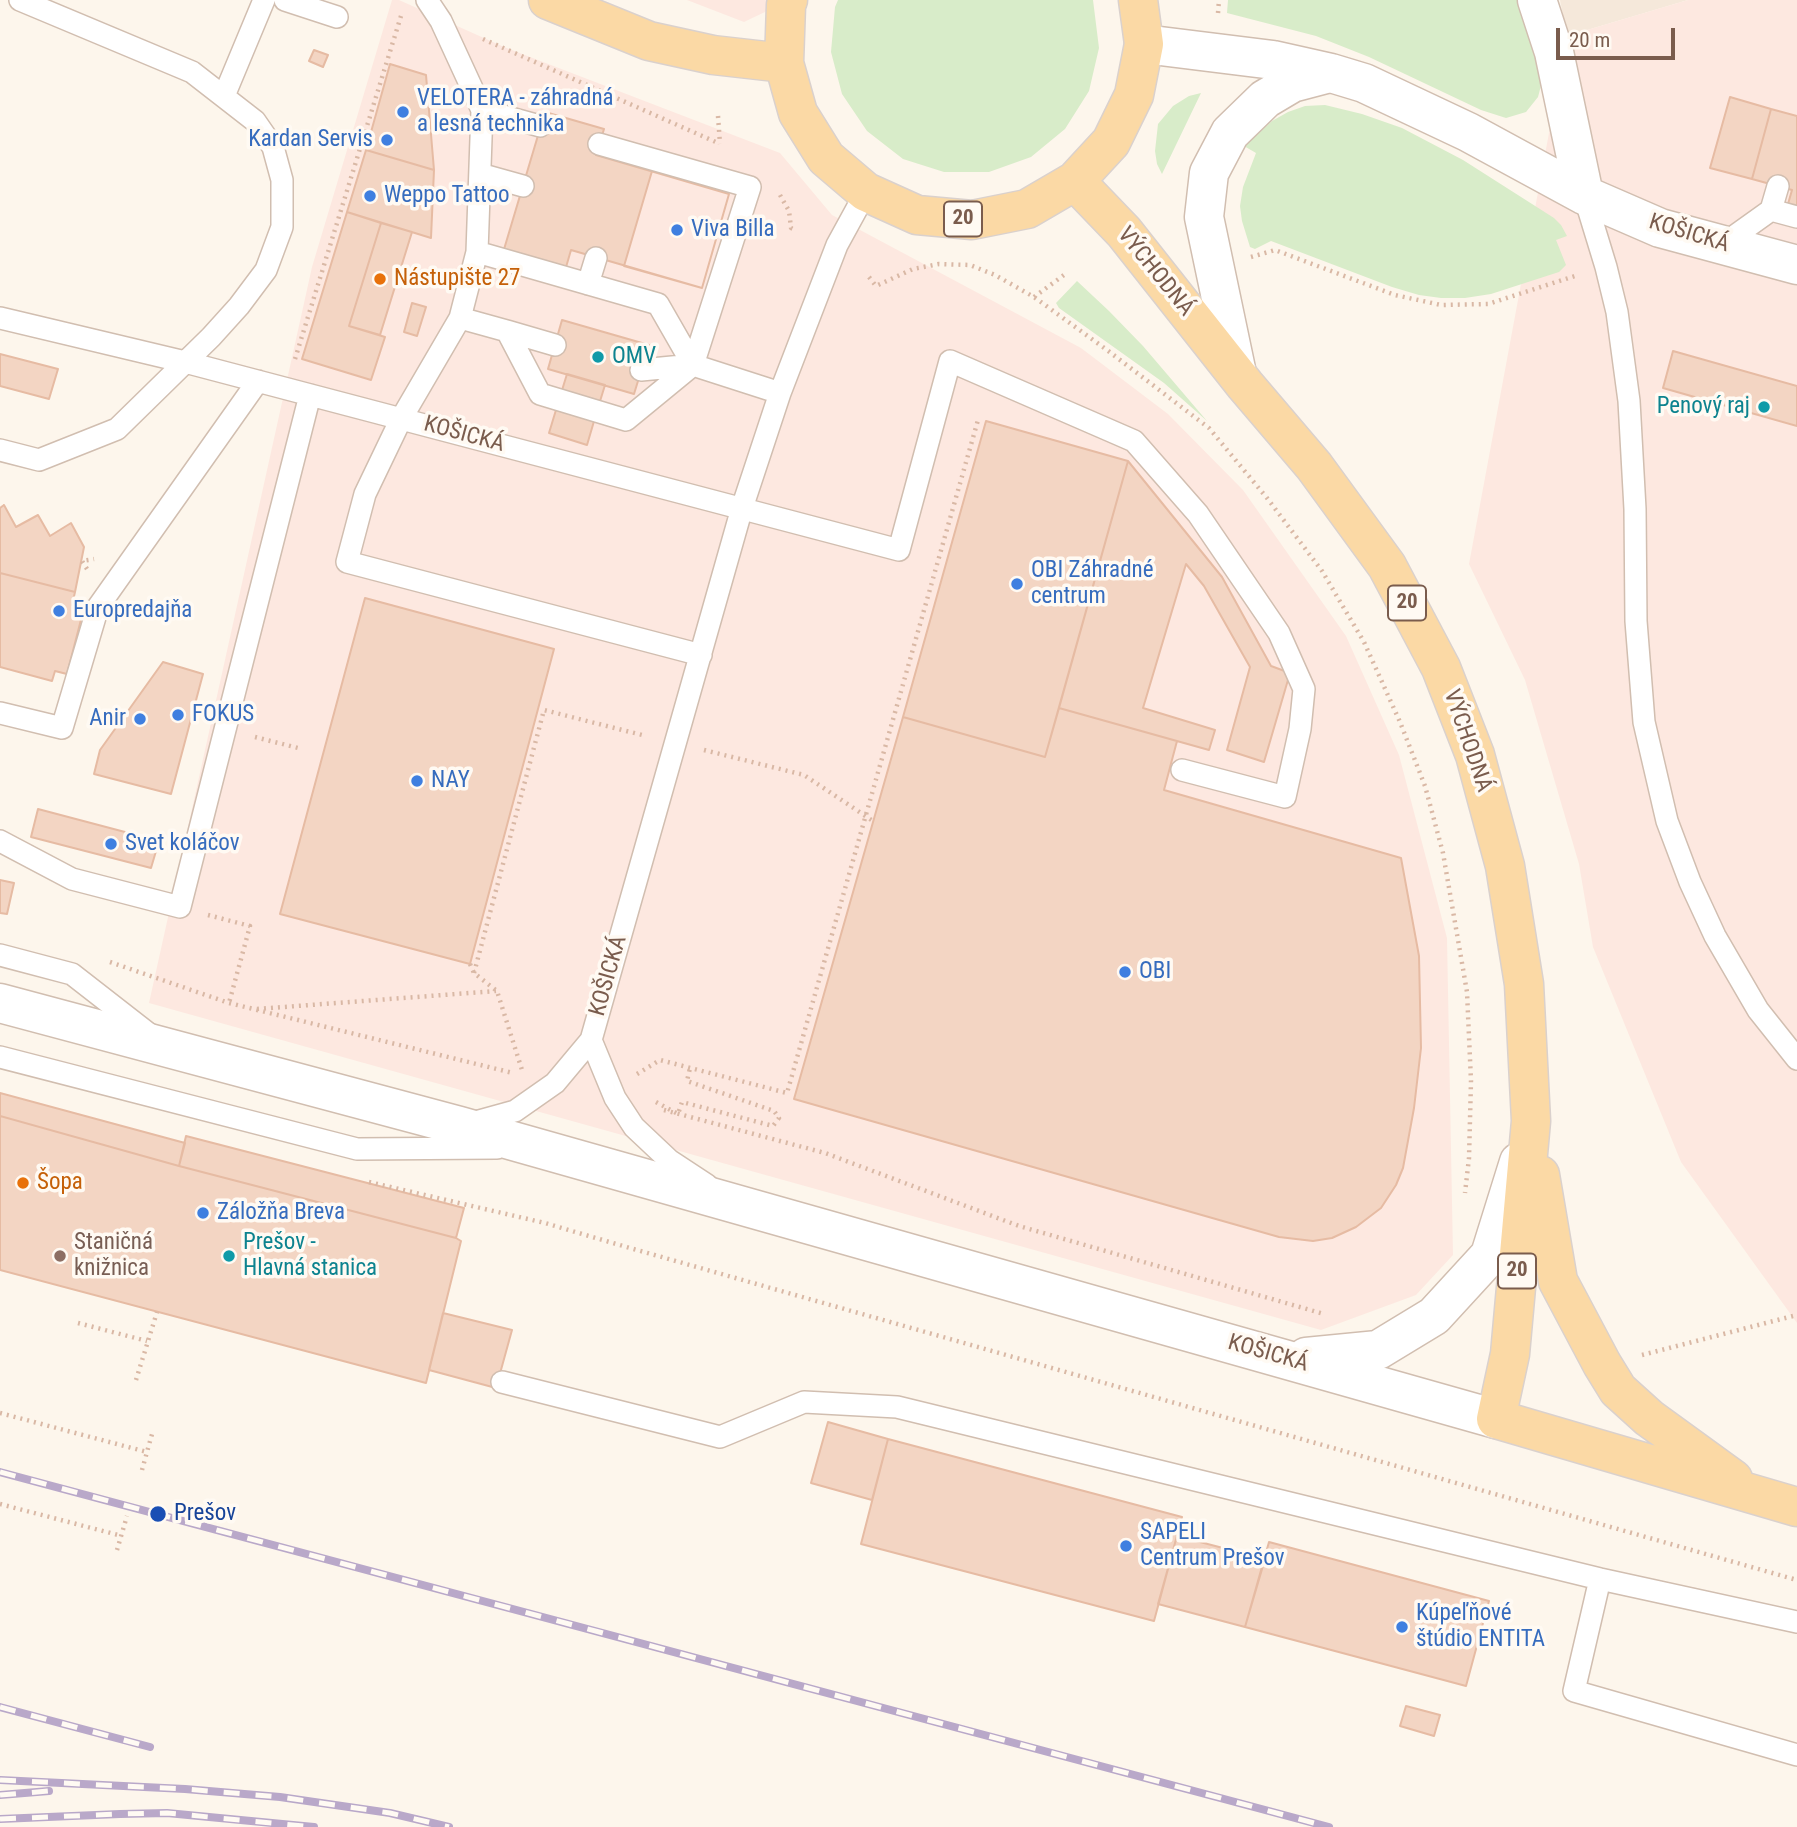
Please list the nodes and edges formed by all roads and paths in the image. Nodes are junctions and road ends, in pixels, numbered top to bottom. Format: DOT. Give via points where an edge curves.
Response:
graph roads {
  1 [pos="20,0"];
  2 [pos="264,0"];
  3 [pos="285,0"];
  4 [pos="427,0"];
  5 [pos="548,0"];
  6 [pos="788,0"];
  7 [pos="1138,0"];
  8 [pos="1219,0"];
  9 [pos="1537,0"];
  10 [pos="1218,14"];
  11 [pos="337,18"];
  12 [pos="441,21"];
  13 [pos="1143,44"];
  14 [pos="784,63"];
  15 [pos="1331,73"];
  16 [pos="224,96"];
  17 [pos="482,110"];
  18 [pos="718,116"];
  19 [pos="540,126"];
  20 [pos="599,144"];
  21 [pos="480,174"];
  22 [pos="1075,181"];
  23 [pos="523,186"];
  24 [pos="1778,186"];
  25 [pos="866,192"];
  26 [pos="1584,195"];
  27 [pos="1771,210"];
  28 [pos="1797,217"];
  29 [pos="1722,245"];
  30 [pos="477,252"];
  31 [pos="596,258"];
  32 [pos="1247,258"];
  33 [pos="1797,265"];
  34 [pos="1606,267"];
  35 [pos="1064,275"];
  36 [pos="869,277"];
  37 [pos="588,284"];
  38 [pos="1034,297"];
  39 [pos="0,318"];
  40 [pos="460,318"];
  41 [pos="507,331"];
  42 [pos="555,345"];
  43 [pos="185,362"];
  44 [pos="693,365"];
  45 [pos="641,370"];
  46 [pos="1237,374"];
  47 [pos="258,381"];
  48 [pos="286,388"];
  49 [pos="780,393"];
  50 [pos="310,395"];
  51 [pos="401,419"];
  52 [pos="978,419"];
  53 [pos="0,450"];
  54 [pos="742,508"];
  55 [pos="701,655"];
  56 [pos="0,713"];
  57 [pos="225,729"];
  58 [pos="677,743"];
  59 [pos="298,748"];
  60 [pos="1182,770"];
  61 [pos="866,816"];
  62 [pos="873,821"];
  63 [pos="0,841"];
  64 [pos="180,907"];
  65 [pos="0,955"];
  66 [pos="103,960"];
  67 [pos="470,964"];
  68 [pos="474,973"];
  69 [pos="497,991"];
  70 [pos="0,1003"];
  71 [pos="229,1003"];
  72 [pos="251,1009"];
  73 [pos="591,1040"];
  74 [pos="164,1046"];
  75 [pos="0,1057"];
  76 [pos="1797,1059"];
  77 [pos="690,1068"];
  78 [pos="630,1078"];
  79 [pos="615,1098"];
  80 [pos="655,1101"];
  81 [pos="678,1114"];
  82 [pos="1531,1121"];
  83 [pos="460,1126"];
  84 [pos="538,1148"];
  85 [pos="1465,1196"];
  86 [pos="463,1204"];
  87 [pos="737,1204"];
  88 [pos="157,1312"];
  89 [pos="1328,1315"];
  90 [pos="1797,1315"];
  91 [pos="78,1323"];
  92 [pos="148,1341"];
  93 [pos="1641,1356"];
  94 [pos="1287,1360"];
  95 [pos="136,1380"];
  96 [pos="502,1382"];
  97 [pos="0,1413"];
  98 [pos="1496,1419"];
  99 [pos="152,1434"];
  100 [pos="147,1452"];
  101 [pos="142,1470"];
  102 [pos="1754,1494"];
  103 [pos="0,1504"];
  104 [pos="1797,1507"];
  105 [pos="127,1517"];
  106 [pos="122,1536"];
  107 [pos="117,1550"];
  108 [pos="1600,1579"];
  109 [pos="1797,1580"];
  110 [pos="1797,1622"];
  111 [pos="1797,1755"];
  1 -- 16 [label="lane" via="192,72"];
  2 -- 16 [label="lane"];
  3 -- 11 [label="lane"];
  4 -- 12 [label="lane"];
  5 -- 14 [label="main road" via="649,41 713,55"];
  6 -- 14 [label="main road, 20"];
  7 -- 13 [label="main road, 20"];
  8 -- 10 [label="path"];
  9 -- 26 [label="street" via="1553,51"];
  12 -- 17 [label="lane"];
  12 -- 18 [label="path" via="720,144"];
  12 -- 48 [label="path" via="404,5"];
  13 -- 15 [label="street, KOŠICKÁ" via="1273,60"];
  13 -- 22 [label="main road, 20" via="1134,95 1111,142"];
  14 -- 25 [label="main road, 20" via="798,113 826,158"];
  15 -- 26 [label="street, KOŠICKÁ" via="1364,83 1456,127"];
  15 -- 46 [label="street" via="1292,83 1265,99 1230,133 1209,173 1204,217"];
  16 -- 43 [label="lane" via="255,121 273,147 282,180 282,227 267,270"];
  17 -- 19 [label="lane"];
  17 -- 21 [label="lane"];
  20 -- 44 [label="lane" via="626,157 750,187"];
  21 -- 23 [label="lane"];
  21 -- 30 [label="lane"];
  22 -- 25 [label="main road, 20" via="1027,209 972,220 917,215"];
  22 -- 46 [label="main road, VÝCHODNÁ / 20" via="1124,232"];
  24 -- 27 [label="lane"];
  25 -- 49 [label="lane, KOŠICKÁ" via="837,245"];
  26 -- 29 [label="street, KOŠICKÁ" via="1660,228"];
  26 -- 34 [label="lane"];
  27 -- 28 [label="lane"];
  27 -- 29 [label="lane"];
  29 -- 33 [label="street, KOŠICKÁ"];
  30 -- 37 [label="lane"];
  30 -- 40 [label="lane"];
  31 -- 37 [label="lane"];
  32 -- 34 [label="path" via="1275,250 1395,295 1441,305 1488,304"];
  34 -- 76 [label="lane" via="1629,401 1644,722 1667,821 1715,936 1758,1010"];
  35 -- 38 [label="path"];
  36 -- 38 [label="path" via="876,286 913,268 970,265"];
  37 -- 44 [label="lane" via="658,304"];
  38 -- 85 [label="path" via="1209,428 1322,571 1364,642 1424,786 1443,853 1467,992 1471,1081"];
  39 -- 43 [label="lane, KOŠICKÁ"];
  40 -- 41 [label="lane"];
  40 -- 51 [label="lane"];
  41 -- 42 [label="lane"];
  41 -- 44 [label="lane" via="540,394 626,419"];
  43 -- 47 [label="lane, KOŠICKÁ"];
  43 -- 53 [label="lane" via="117,429 39,460"];
  44 -- 45 [label="lane"];
  44 -- 49 [label="lane"];
  46 -- 82 [label="main road, VÝCHODNÁ / 20" via="1314,466 1387,566 1441,668 1475,755 1505,866 1524,984"];
  47 -- 48 [label="lane, KOŠICKÁ"];
  47 -- 56 [label="lane" via="98,607 62,728"];
  48 -- 50 [label="lane, KOŠICKÁ"];
  49 -- 54 [label="lane, KOŠICKÁ"];
  50 -- 51 [label="lane, KOŠICKÁ"];
  50 -- 57 [label="lane"];
  51 -- 54 [label="lane, KOŠICKÁ"];
  51 -- 55 [label="lane" via="365,494 347,562"];
  52 -- 61 [label="path"];
  54 -- 55 [label="lane, KOŠICKÁ"];
  54 -- 60 [label="lane" via="899,550 950,361 1134,441 1198,514 1279,633 1304,689 1285,797"];
  55 -- 58 [label="lane, KOŠICKÁ"];
  57 -- 59 [label="path"];
  57 -- 64 [label="lane"];
  58 -- 61 [label="path" via="804,775"];
  58 -- 68 [label="path" via="544,710"];
  58 -- 73 [label="lane, KOŠICKÁ"];
  61 -- 62 [label="path"];
  61 -- 77 [label="path" via="787,1093"];
  63 -- 64 [label="lane" via="72,878"];
  64 -- 71 [label="path" via="250,926"];
  65 -- 74 [label="lane" via="72,974"];
  66 -- 71 [label="path"];
  67 -- 68 [label="path"];
  68 -- 69 [label="path"];
  69 -- 72 [label="path"];
  69 -- 72 [label="path" via="524,1076"];
  70 -- 74 [label="street, KOŠICKÁ"];
  71 -- 72 [label="path"];
  73 -- 79 [label="lane, KOŠICKÁ"];
  73 -- 83 [label="lane, KOŠICKÁ" via="555,1083 515,1111"];
  74 -- 83 [label="street, KOŠICKÁ"];
  75 -- 84 [label="lane" via="357,1149"];
  77 -- 78 [label="path" via="660,1060"];
  77 -- 81 [label="path" via="687,1081 774,1111 779,1118 773,1126 681,1102"];
  79 -- 81 [label="path"];
  79 -- 87 [label="lane, KOŠICKÁ" via="634,1127 668,1160"];
  80 -- 81 [label="path"];
  81 -- 89 [label="path" via="825,1153 1019,1226"];
  82 -- 94 [label="street" via="1490,1255 1434,1316 1378,1350"];
  82 -- 98 [label="main road, VÝCHODNÁ / 20" via="1510,1354"];
  82 -- 102 [label="main road" via="1558,1281 1602,1364 1619,1390 1649,1418"];
  83 -- 84 [label="street, KOŠICKÁ"];
  84 -- 87 [label="street, KOŠICKÁ"];
  86 -- 109 [label="path" via="545,1223"];
  87 -- 94 [label="street, KOŠICKÁ"];
  88 -- 92 [label="path"];
  90 -- 93 [label="path"];
  91 -- 92 [label="path"];
  92 -- 95 [label="path"];
  94 -- 98 [label="street, KOŠICKÁ"];
  96 -- 108 [label="lane" via="720,1437 804,1402 897,1407"];
  97 -- 100 [label="path"];
  98 -- 102 [label="main road, KOŠICKÁ"];
  99 -- 100 [label="path"];
  100 -- 101 [label="path"];
  102 -- 104 [label="main road, KOŠICKÁ"];
  103 -- 106 [label="path"];
  105 -- 106 [label="path"];
  106 -- 107 [label="path"];
  108 -- 110 [label="lane"];
  108 -- 111 [label="lane" via="1573,1691"];
}
